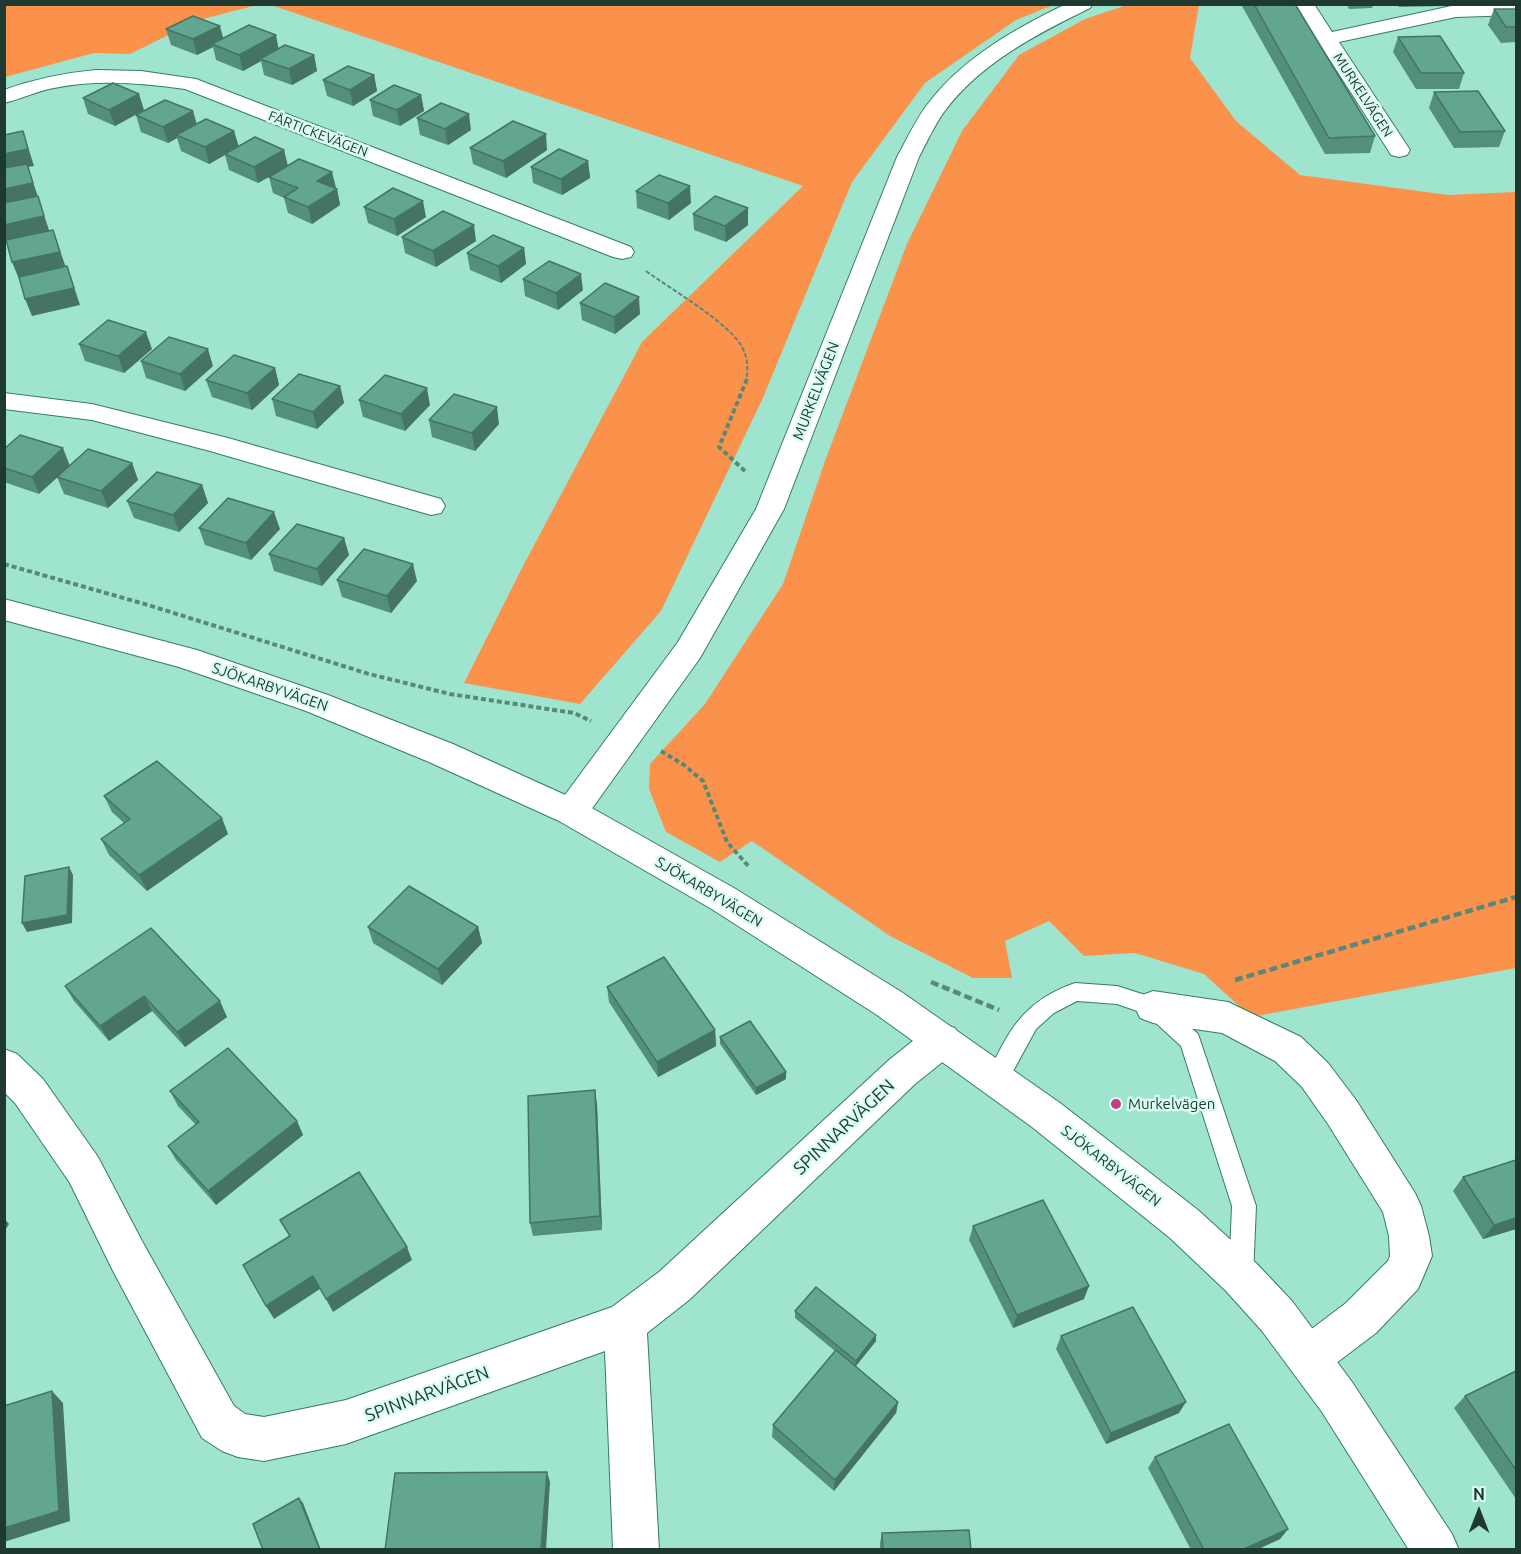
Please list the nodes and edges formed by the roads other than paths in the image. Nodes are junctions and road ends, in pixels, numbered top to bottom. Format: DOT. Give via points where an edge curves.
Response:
graph roads {
  1 [pos="1083,4"];
  2 [pos="1304,4"];
  3 [pos="1516,9"];
  4 [pos="1327,39"];
  5 [pos="4,97"];
  6 [pos="1399,150"];
  7 [pos="622,252"];
  8 [pos="4,401"];
  9 [pos="431,506"];
  10 [pos="4,609"];
  11 [pos="571,813"];
  12 [pos="1166,1009"];
  13 [pos="942,1040"];
  14 [pos="4,1066"];
  15 [pos="997,1079"];
  16 [pos="1241,1277"];
  17 [pos="625,1323"];
  18 [pos="1308,1358"];
  19 [pos="636,1550"];
  20 [pos="1436,1550"];
  1 -- 11 [label="street, MURKELVÄGEN" via="999,50 936,108 908,157 770,510 689,650"];
  2 -- 4 [label="street, MURKELVÄGEN"];
  3 -- 4 [label="street, MURKELVÄGEN" via="1456,11"];
  4 -- 6 [label="street, MURKELVÄGEN"];
  5 -- 7 [label="street, FÅRTICKEVÄGEN" via="51,82 96,75 189,83"];
  8 -- 9 [label="street" via="92,412"];
  10 -- 11 [label="street, SJÖKARBYVÄGEN" via="186,658 317,703 441,753"];
  11 -- 13 [label="street, SJÖKARBYVÄGEN" via="722,898"];
  12 -- 15 [label="lane" via="1117,994 1075,992 1046,1006 1028,1022"];
  12 -- 16 [label="lane" via="1190,1041 1244,1206"];
  12 -- 18 [label="street" via="1228,1018 1288,1048 1315,1075 1342,1112 1401,1206 1411,1256 1403,1275 1361,1318"];
  13 -- 15 [label="street, SJÖKARBYVÄGEN"];
  13 -- 17 [label="street, SPINNARVÄGEN" via="902,1072 674,1286"];
  14 -- 17 [label="street, SPINNARVÄGEN" via="29,1091 84,1170 218,1422 238,1435 264,1439 346,1422"];
  15 -- 16 [label="street, SJÖKARBYVÄGEN" via="1184,1224"];
  16 -- 18 [label="street, SJÖKARBYVÄGEN"];
  17 -- 19 [label="street"];
  18 -- 20 [label="street, SJÖKARBYVÄGEN" via="1338,1397"];
}
